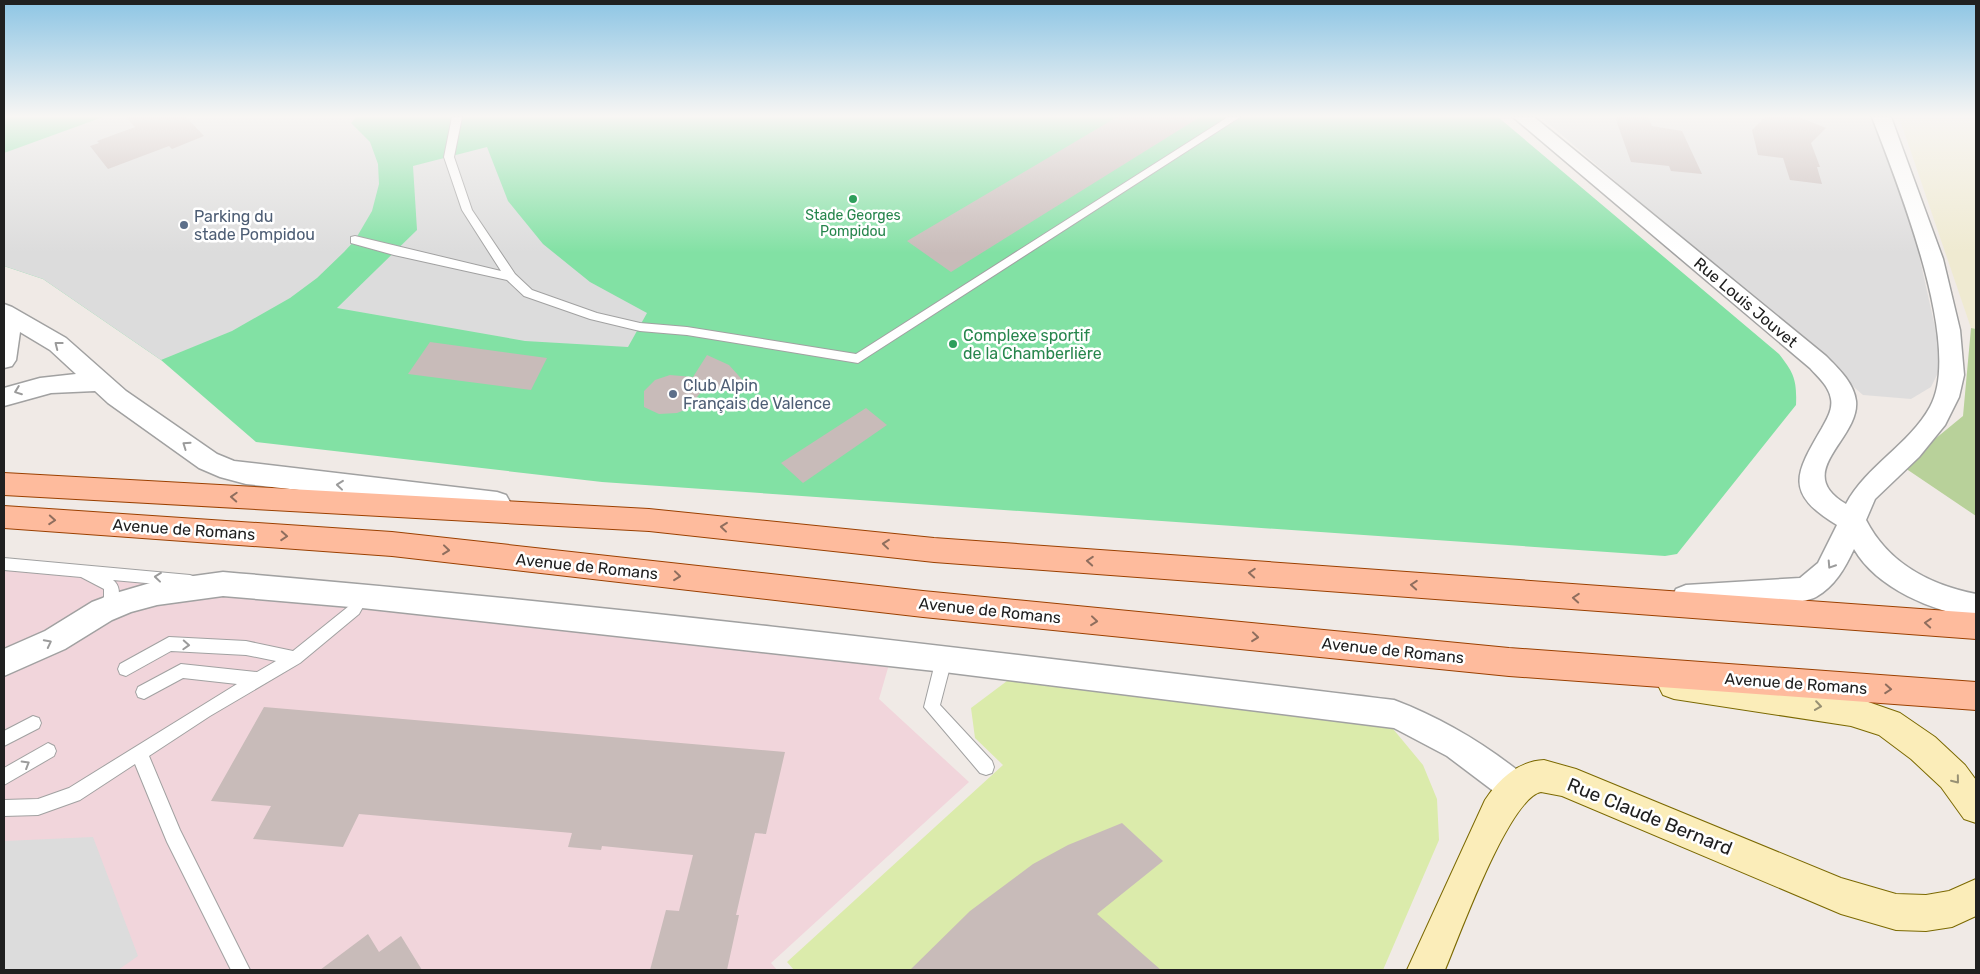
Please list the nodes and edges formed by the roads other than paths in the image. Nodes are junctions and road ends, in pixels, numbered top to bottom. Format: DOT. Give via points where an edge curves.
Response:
graph roads {
  1 [pos="451,162"];
  2 [pos="1164,162"];
  3 [pos="1577,162"];
  4 [pos="1900,162"];
  5 [pos="355,240"];
  6 [pos="511,277"];
  7 [pos="4,312"];
  8 [pos="4,320"];
  9 [pos="4,360"];
  10 [pos="101,382"];
  11 [pos="4,397"];
  12 [pos="4,484"];
  13 [pos="4,517"];
  14 [pos="649,520"];
  15 [pos="1853,521"];
  16 [pos="4,564"];
  17 [pos="80,570"];
  18 [pos="223,584"];
  19 [pos="362,596"];
  20 [pos="1625,601"];
  21 [pos="1976,606"];
  22 [pos="102,611"];
  23 [pos="1976,626"];
  24 [pos="295,658"];
  25 [pos="944,659"];
  26 [pos="1509,662"];
  27 [pos="4,663"];
  28 [pos="126,669"];
  29 [pos="257,679"];
  30 [pos="144,692"];
  31 [pos="1976,696"];
  32 [pos="32,723"];
  33 [pos="4,739"];
  34 [pos="48,751"];
  35 [pos="139,752"];
  36 [pos="986,767"];
  37 [pos="4,777"];
  38 [pos="1515,788"];
  39 [pos="1976,807"];
  40 [pos="4,808"];
  41 [pos="1976,897"];
  42 [pos="241,970"];
  43 [pos="1426,970"];
  1 -- 6 [label="lane" via="467,210"];
  2 -- 6 [label="lane" via="858,359 621,323 528,293"];
  3 -- 15 [label="street, Rue Louis Jouvet" via="1818,362 1835,381 1844,398 1843,412 1811,471 1810,484 1816,496 1831,509"];
  4 -- 15 [label="street" via="1923,222 1938,276 1951,342 1952,374 1947,398 1933,421 1867,492"];
  5 -- 6 [label="lane"];
  10 -- 7 [label="street, one-way" via="58,344"];
  8 -- 9 [label="street" via="9,334"];
  10 -- 11 [label="street, one-way" via="64,382 30,387"];
  14 -- 10 [label="street, one-way" via="229,470 193,450 117,397"];
  14 -- 12 [label="main road, Avenue de Romans, one-way"];
  13 -- 26 [label="main road, Avenue de Romans, one-way" via="392,544 923,604"];
  20 -- 14 [label="main road, Avenue de Romans, one-way" via="934,550"];
  15 -- 20 [label="street, one-way" via="1825,574 1816,584 1805,589"];
  15 -- 21 [label="street" via="1873,555 1892,572 1935,594"];
  16 -- 17 [label="lane"];
  18 -- 17 [label="lane, one-way"];
  17 -- 22 [label="lane" via="110,586 112,598"];
  18 -- 19 [label="street"];
  18 -- 22 [label="street" via="157,593"];
  19 -- 24 [label="lane" via="354,610"];
  19 -- 25 [label="street"];
  23 -- 20 [label="main road, Avenue de Romans, one-way"];
  27 -- 22 [label="street, one-way" via="55,640"];
  28 -- 24 [label="lane, one-way" via="169,644 246,648"];
  24 -- 29 [label="lane"];
  25 -- 36 [label="lane" via="932,707"];
  25 -- 38 [label="street" via="1394,714 1424,724 1455,741"];
  26 -- 31 [label="main road, Avenue de Romans, one-way"];
  26 -- 39 [label="street, one-way" via="1851,710 1889,723 1923,748 1954,776"];
  29 -- 30 [label="lane" via="180,671"];
  29 -- 35 [label="lane"];
  32 -- 33 [label="lane"];
  37 -- 34 [label="lane, one-way"];
  35 -- 40 [label="lane" via="74,794 38,807"];
  35 -- 42 [label="lane" via="156,801"];
  38 -- 41 [label="street, Rue Claude Bernard" via="1540,776 1564,780 1841,896 1896,912 1952,910"];
  38 -- 43 [label="street, Rue Claude Bernard" via="1493,818"];
}
